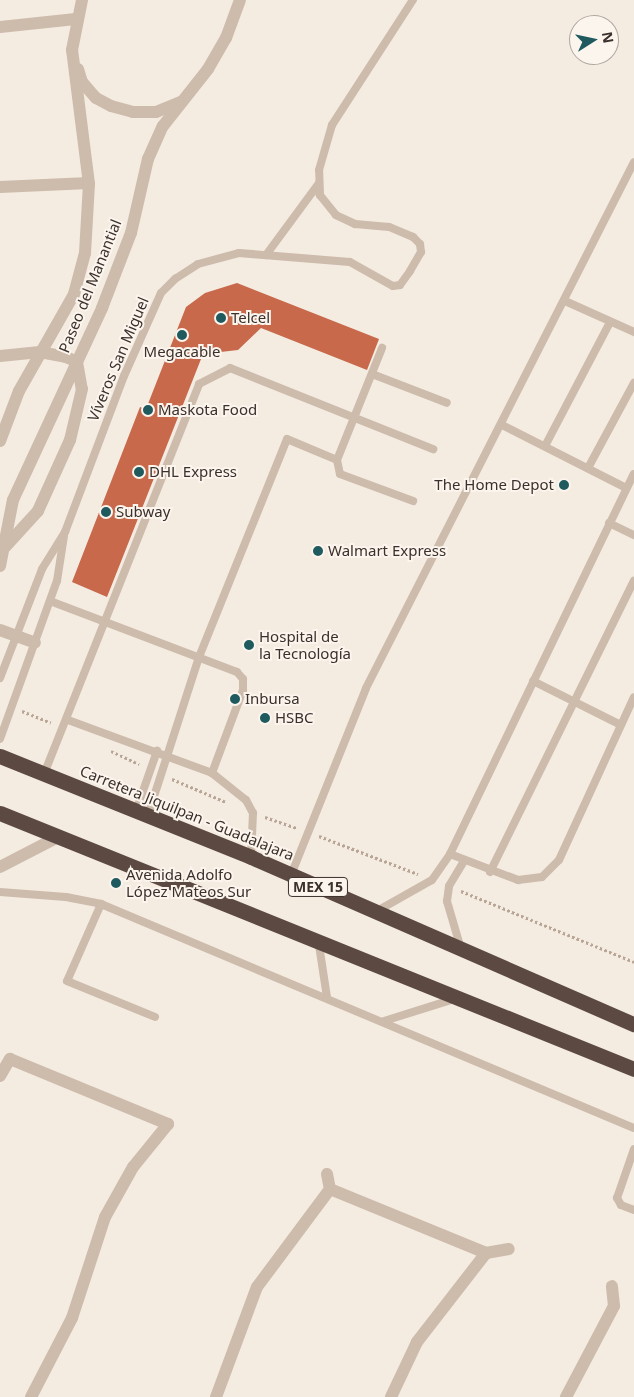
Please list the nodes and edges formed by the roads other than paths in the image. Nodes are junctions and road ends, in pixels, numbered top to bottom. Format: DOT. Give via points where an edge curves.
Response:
graph roads {
  1 [pos="82,0"];
  2 [pos="240,0"];
  3 [pos="413,0"];
  4 [pos="76,19"];
  5 [pos="0,27"];
  6 [pos="72,50"];
  7 [pos="183,101"];
  8 [pos="634,162"];
  9 [pos="89,183"];
  10 [pos="319,183"];
  11 [pos="0,187"];
  12 [pos="266,255"];
  13 [pos="565,301"];
  14 [pos="610,322"];
  15 [pos="634,332"];
  16 [pos="382,348"];
  17 [pos="40,352"];
  18 [pos="0,356"];
  19 [pos="77,362"];
  20 [pos="372,374"];
  21 [pos="634,383"];
  22 [pos="446,403"];
  23 [pos="354,418"];
  24 [pos="502,425"];
  25 [pos="0,441"];
  26 [pos="545,446"];
  27 [pos="433,449"];
  28 [pos="338,460"];
  29 [pos="588,468"];
  30 [pos="634,474"];
  31 [pos="626,488"];
  32 [pos="412,501"];
  33 [pos="609,523"];
  34 [pos="65,532"];
  35 [pos="634,535"];
  36 [pos="5,548"];
  37 [pos="0,566"];
  38 [pos="634,581"];
  39 [pos="50,601"];
  40 [pos="106,621"];
  41 [pos="0,630"];
  42 [pos="16,635"];
  43 [pos="35,643"];
  44 [pos="199,657"];
  45 [pos="0,678"];
  46 [pos="533,681"];
  47 [pos="634,697"];
  48 [pos="573,702"];
  49 [pos="68,720"];
  50 [pos="621,725"];
  51 [pos="0,739"];
  52 [pos="157,751"];
  53 [pos="168,755"];
  54 [pos="0,756"];
  55 [pos="212,773"];
  56 [pos="44,774"];
  57 [pos="142,813"];
  58 [pos="0,814"];
  59 [pos="58,836"];
  60 [pos="450,854"];
  61 [pos="251,858"];
  62 [pos="464,861"];
  63 [pos="0,867"];
  64 [pos="490,872"];
  65 [pos="291,875"];
  66 [pos="0,892"];
  67 [pos="101,904"];
  68 [pos="376,911"];
  69 [pos="319,944"];
  70 [pos="461,949"];
  71 [pos="327,997"];
  72 [pos="454,999"];
  73 [pos="155,1017"];
  74 [pos="384,1021"];
  75 [pos="629,1021"];
  76 [pos="634,1069"];
  77 [pos="0,1076"];
  78 [pos="634,1128"];
  79 [pos="634,1149"];
  80 [pos="327,1174"];
  81 [pos="330,1189"];
  82 [pos="634,1210"];
  83 [pos="509,1249"];
  84 [pos="486,1253"];
  85 [pos="612,1286"];
  86 [pos="31,1397"];
  87 [pos="216,1397"];
  88 [pos="391,1397"];
  89 [pos="566,1397"];
  1 -- 4 [label="street, Paseo del Manantial"];
  2 -- 7 [label="street, Paseo del Manantial" via="226,38"];
  3 -- 10 [label="lane, Víveros San Miguel" via="330,130 320,158"];
  4 -- 5 [label="street"];
  4 -- 6 [label="street, Paseo del Manantial"];
  6 -- 7 [label="street" via="82,82 96,98 111,106 133,112 156,112"];
  6 -- 9 [label="street, Paseo del Manantial"];
  7 -- 19 [label="street, Paseo del Manantial" via="163,126 148,160 131,233"];
  8 -- 13 [label="lane"];
  9 -- 11 [label="street"];
  9 -- 17 [label="street, Paseo del Manantial" via="85,253 74,294 56,331"];
  10 -- 12 [label="lane"];
  10 -- 12 [label="lane, Víveros San Miguel" via="327,206 346,222 389,227 413,237 420,244 421,252 401,283 390,285 350,262"];
  12 -- 34 [label="lane, Víveros San Miguel" via="239,253 211,259 184,271 161,292 124,376"];
  13 -- 14 [label="lane"];
  13 -- 24 [label="lane"];
  14 -- 15 [label="lane"];
  14 -- 26 [label="lane"];
  16 -- 20 [label="lane"];
  17 -- 18 [label="street"];
  17 -- 19 [label="street"];
  17 -- 25 [label="street, Paseo del Manantial" via="19,391"];
  19 -- 36 [label="street, Paseo del Manantial" via="13,500"];
  19 -- 36 [label="street" via="82,390 70,440 38,510"];
  20 -- 22 [label="lane"];
  20 -- 23 [label="lane"];
  21 -- 29 [label="lane"];
  23 -- 27 [label="lane"];
  23 -- 28 [label="lane"];
  23 -- 40 [label="lane" via="230,368 199,384"];
  24 -- 26 [label="lane"];
  24 -- 65 [label="lane" via="366,688"];
  26 -- 29 [label="lane"];
  28 -- 32 [label="lane" via="340,474"];
  28 -- 44 [label="lane" via="286,439"];
  29 -- 31 [label="lane"];
  30 -- 31 [label="lane"];
  31 -- 33 [label="lane"];
  33 -- 35 [label="lane"];
  33 -- 46 [label="lane"];
  34 -- 39 [label="lane, Víveros San Miguel"];
  34 -- 42 [label="lane, Víveros San Miguel" via="42,569"];
  36 -- 37 [label="street, Paseo del Manantial"];
  38 -- 48 [label="lane"];
  39 -- 40 [label="lane"];
  39 -- 43 [label="lane, Víveros San Miguel"];
  40 -- 44 [label="lane"];
  40 -- 49 [label="lane"];
  41 -- 42 [label="street"];
  42 -- 43 [label="street"];
  42 -- 45 [label="lane, Víveros San Miguel"];
  43 -- 51 [label="lane, Víveros San Miguel"];
  44 -- 53 [label="lane"];
  44 -- 55 [label="lane" via="237,672 242,679 243,690"];
  46 -- 48 [label="lane"];
  46 -- 60 [label="lane"];
  47 -- 50 [label="lane"];
  48 -- 50 [label="lane"];
  48 -- 64 [label="lane"];
  49 -- 52 [label="lane"];
  49 -- 56 [label="lane"];
  50 -- 64 [label="lane" via="559,860 542,877 518,880"];
  52 -- 53 [label="lane"];
  52 -- 57 [label="lane"];
  53 -- 55 [label="lane"];
  53 -- 57 [label="lane"];
  54 -- 56 [label="highway, Carretera Jiquilpan - Guadalajara / MEX 15"];
  55 -- 61 [label="lane" via="246,800 253,813"];
  56 -- 57 [label="highway, Carretera Jiquilpan - Guadalajara / MEX 15"];
  57 -- 61 [label="highway, Carretera Jiquilpan - Guadalajara / MEX 15"];
  58 -- 59 [label="highway"];
  59 -- 63 [label="street"];
  59 -- 69 [label="highway"];
  60 -- 62 [label="lane"];
  60 -- 68 [label="lane" via="432,880"];
  61 -- 65 [label="highway, Carretera Jiquilpan - Guadalajara / MEX 15"];
  62 -- 64 [label="lane"];
  62 -- 70 [label="lane" via="449,886 447,901"];
  65 -- 68 [label="highway, Carretera Jiquilpan - Guadalajara / MEX 15"];
  66 -- 67 [label="lane" via="66,896"];
  67 -- 71 [label="lane"];
  67 -- 73 [label="lane" via="67,982"];
  68 -- 70 [label="highway, Carretera Jiquilpan - Guadalajara / MEX 15"];
  69 -- 71 [label="lane"];
  69 -- 72 [label="highway"];
  70 -- 75 [label="highway, Carretera Jiquilpan - Guadalajara / MEX 15"];
  71 -- 74 [label="lane"];
  72 -- 74 [label="lane"];
  72 -- 76 [label="highway"];
  74 -- 78 [label="lane"];
  77 -- 86 [label="street" via="10,1059 168,1124 133,1167 105,1218 72,1318"];
  79 -- 82 [label="lane" via="617,1198 621,1204"];
  80 -- 81 [label="street"];
  81 -- 84 [label="street"];
  81 -- 87 [label="street" via="257,1287"];
  83 -- 84 [label="street"];
  84 -- 88 [label="street" via="417,1342"];
  85 -- 89 [label="street" via="614,1306"];
}
